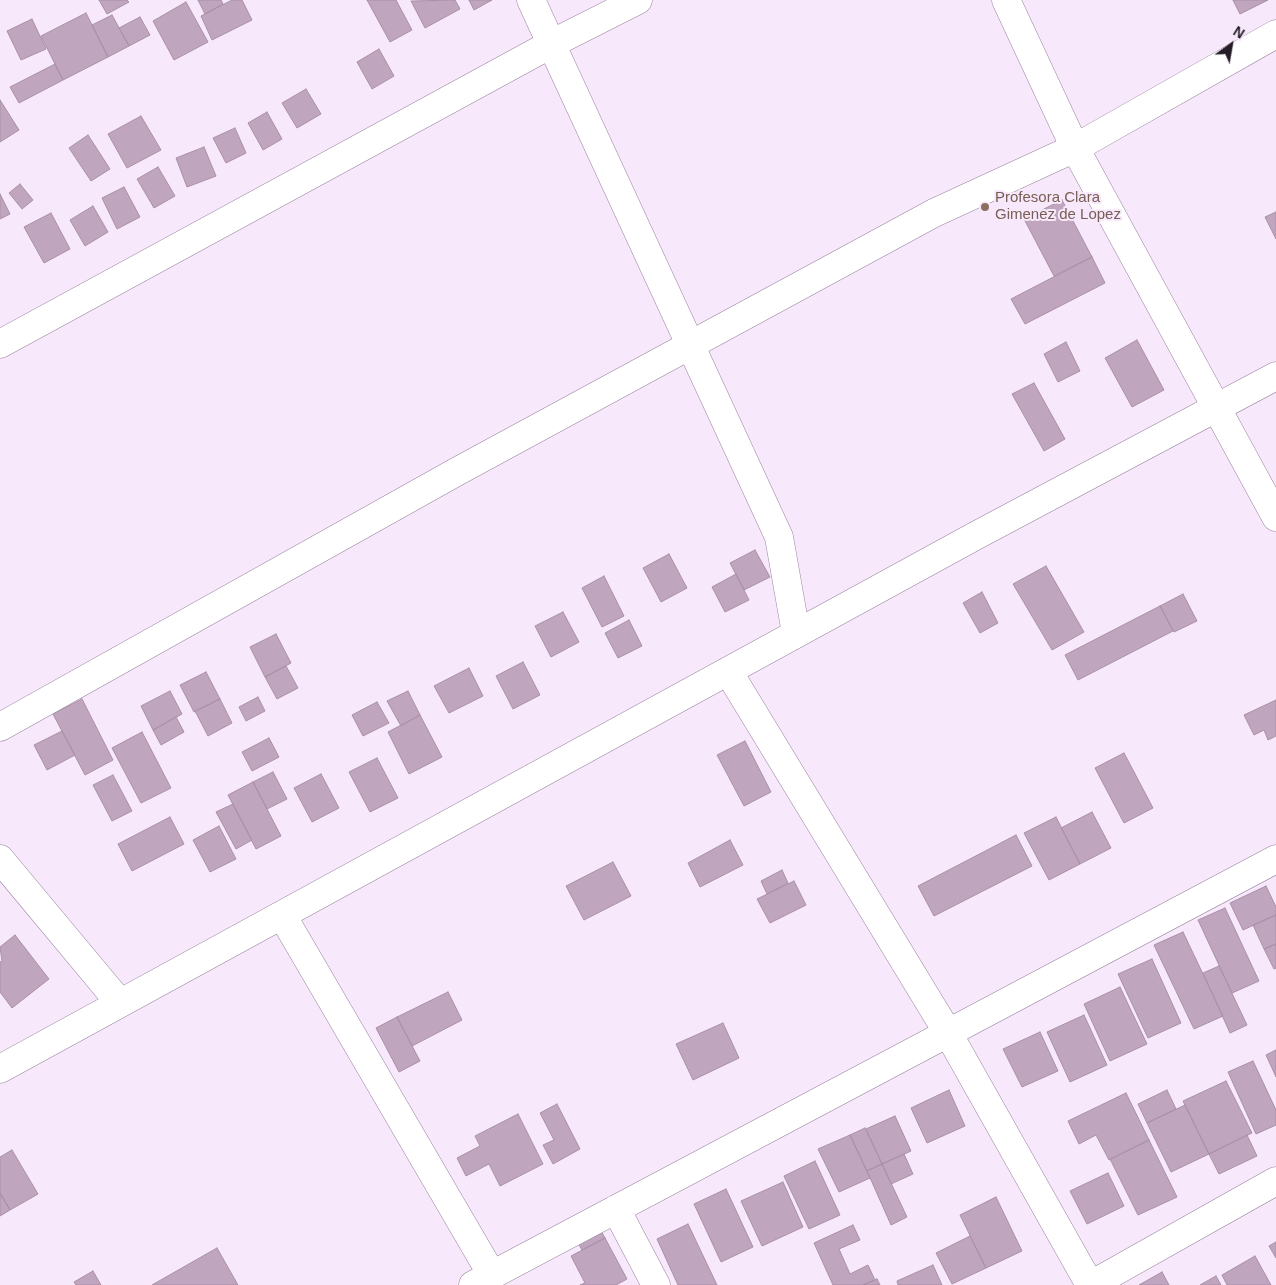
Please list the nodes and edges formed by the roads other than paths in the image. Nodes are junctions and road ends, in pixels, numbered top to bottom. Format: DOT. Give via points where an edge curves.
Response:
graph roads {
  1 [pos="531,0"];
  2 [pos="638,0"];
  3 [pos="1006,0"];
  4 [pos="1276,34"];
  5 [pos="553,43"];
  6 [pos="1075,148"];
  7 [pos="0,344"];
  8 [pos="692,344"];
  9 [pos="1276,376"];
  10 [pos="1217,408"];
  11 [pos="1276,518"];
  12 [pos="796,633"];
  13 [pos="728,671"];
  14 [pos="0,727"];
  15 [pos="0,859"];
  16 [pos="1276,860"];
  17 [pos="282,915"];
  18 [pos="120,1003"];
  19 [pos="948,1033"];
  20 [pos="0,1069"];
  21 [pos="1276,1181"];
  22 [pos="616,1209"];
  23 [pos="482,1280"];
  24 [pos="656,1285"];
  25 [pos="1091,1285"];
  1 -- 5 [label="street"];
  2 -- 5 [label="street"];
  3 -- 6 [label="street"];
  4 -- 6 [label="street"];
  5 -- 7 [label="street"];
  5 -- 8 [label="street"];
  6 -- 8 [label="street" via="934,213"];
  6 -- 10 [label="street"];
  8 -- 12 [label="street" via="779,537"];
  8 -- 14 [label="street"];
  9 -- 10 [label="street"];
  10 -- 11 [label="street"];
  10 -- 12 [label="street"];
  12 -- 13 [label="street"];
  13 -- 17 [label="street"];
  13 -- 19 [label="street"];
  15 -- 18 [label="street"];
  16 -- 19 [label="street"];
  17 -- 18 [label="street"];
  17 -- 23 [label="street"];
  18 -- 20 [label="street"];
  19 -- 22 [label="street"];
  19 -- 25 [label="street"];
  21 -- 25 [label="street"];
  22 -- 23 [label="street"];
  22 -- 24 [label="street"];
}
